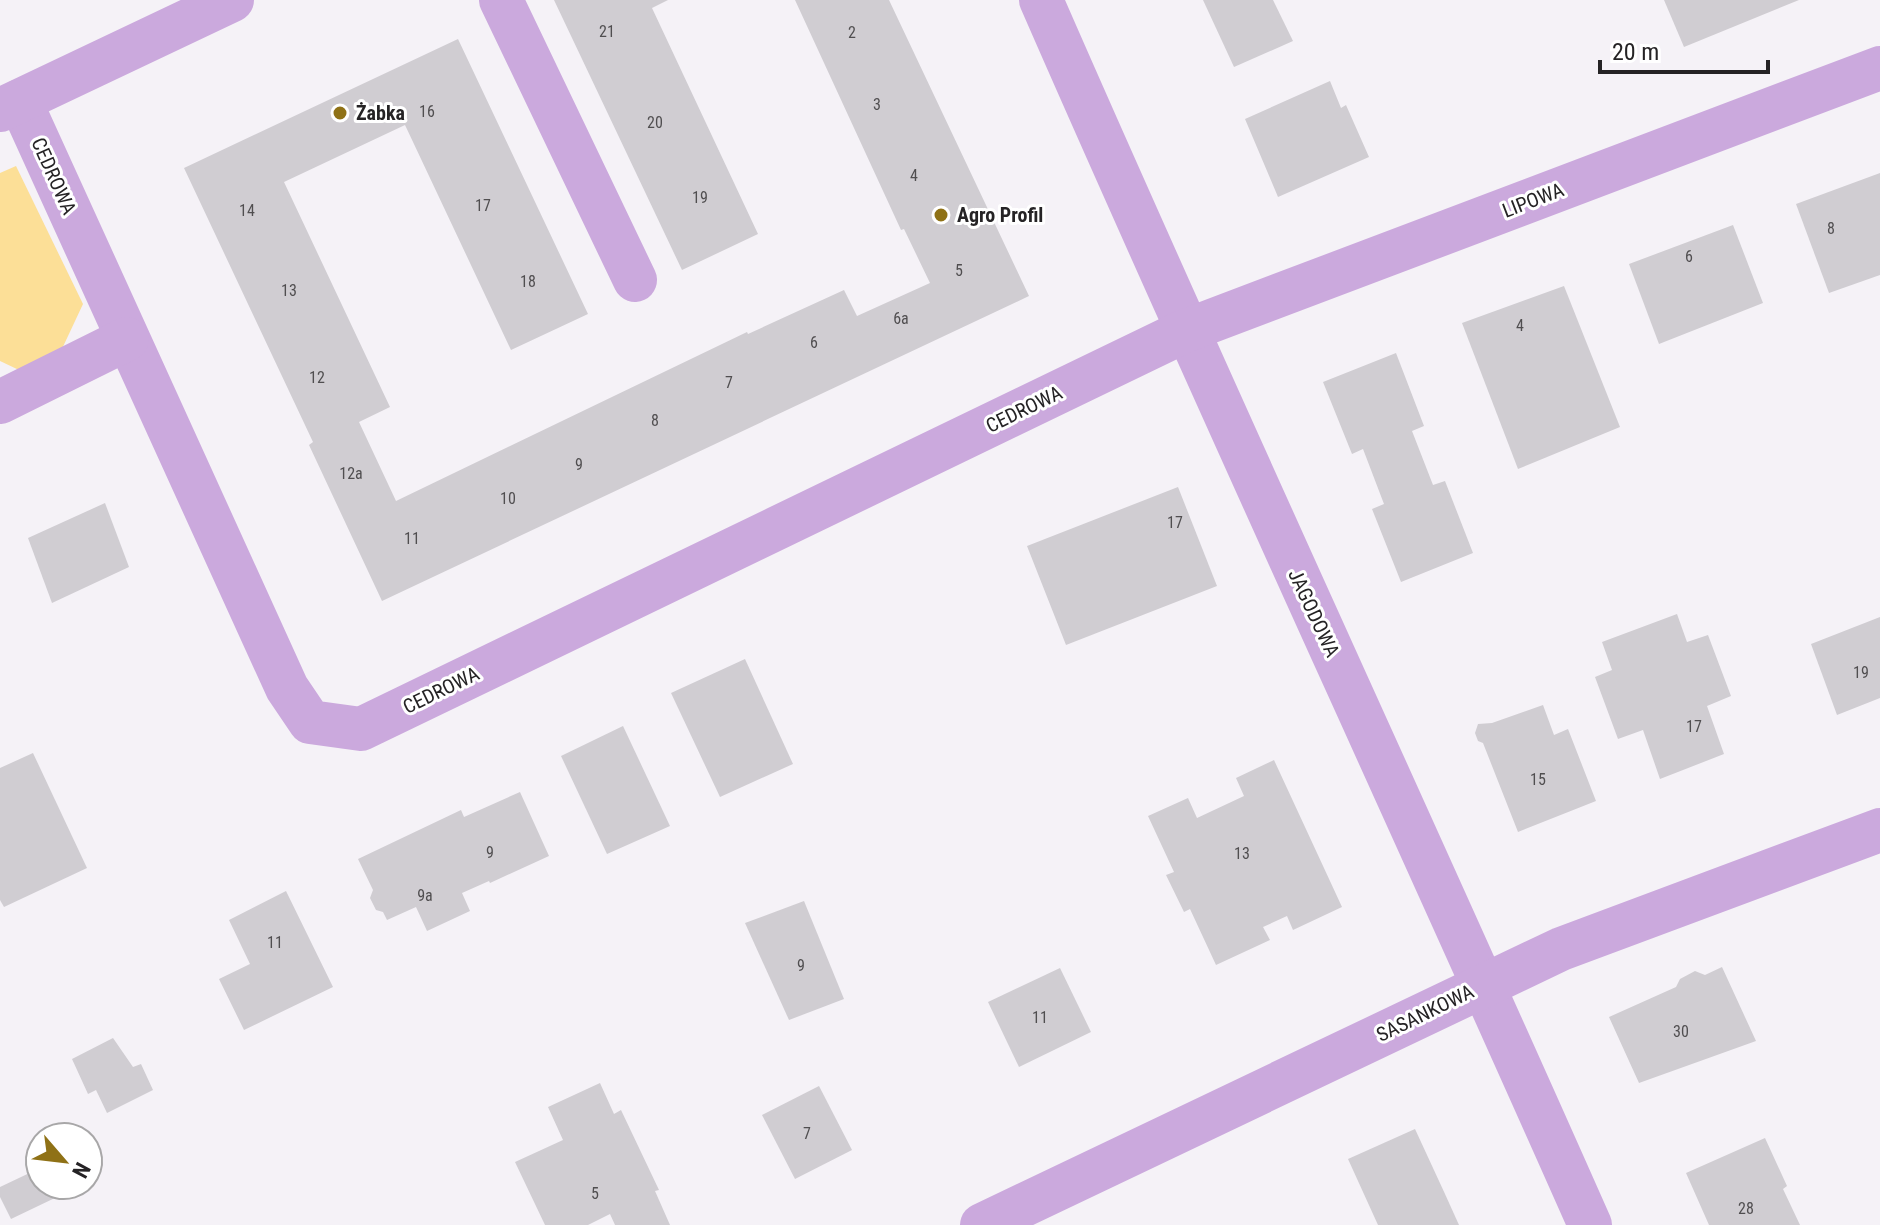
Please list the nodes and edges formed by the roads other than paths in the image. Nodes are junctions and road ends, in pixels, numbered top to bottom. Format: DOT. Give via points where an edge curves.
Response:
graph roads {
  1 [pos="232,0"];
  2 [pos="501,0"];
  3 [pos="1041,0"];
  4 [pos="1880,68"];
  5 [pos="10,106"];
  6 [pos="635,280"];
  7 [pos="1185,331"];
  8 [pos="127,339"];
  9 [pos="0,402"];
  10 [pos="1880,830"];
  11 [pos="1484,985"];
  12 [pos="982,1225"];
  13 [pos="1590,1225"];
  1 -- 5 [label="street"];
  2 -- 6 [label="street"];
  3 -- 7 [label="street, JAGODOWA"];
  4 -- 7 [label="street, LIPOWA"];
  5 -- 8 [label="street, CEDROWA"];
  7 -- 8 [label="street, CEDROWA" via="361,729 310,722 287,688"];
  7 -- 11 [label="street, JAGODOWA"];
  8 -- 9 [label="street"];
  10 -- 11 [label="street, SASANKOWA" via="1561,949"];
  11 -- 12 [label="street, SASANKOWA"];
  11 -- 13 [label="street, JAGODOWA"];
}
